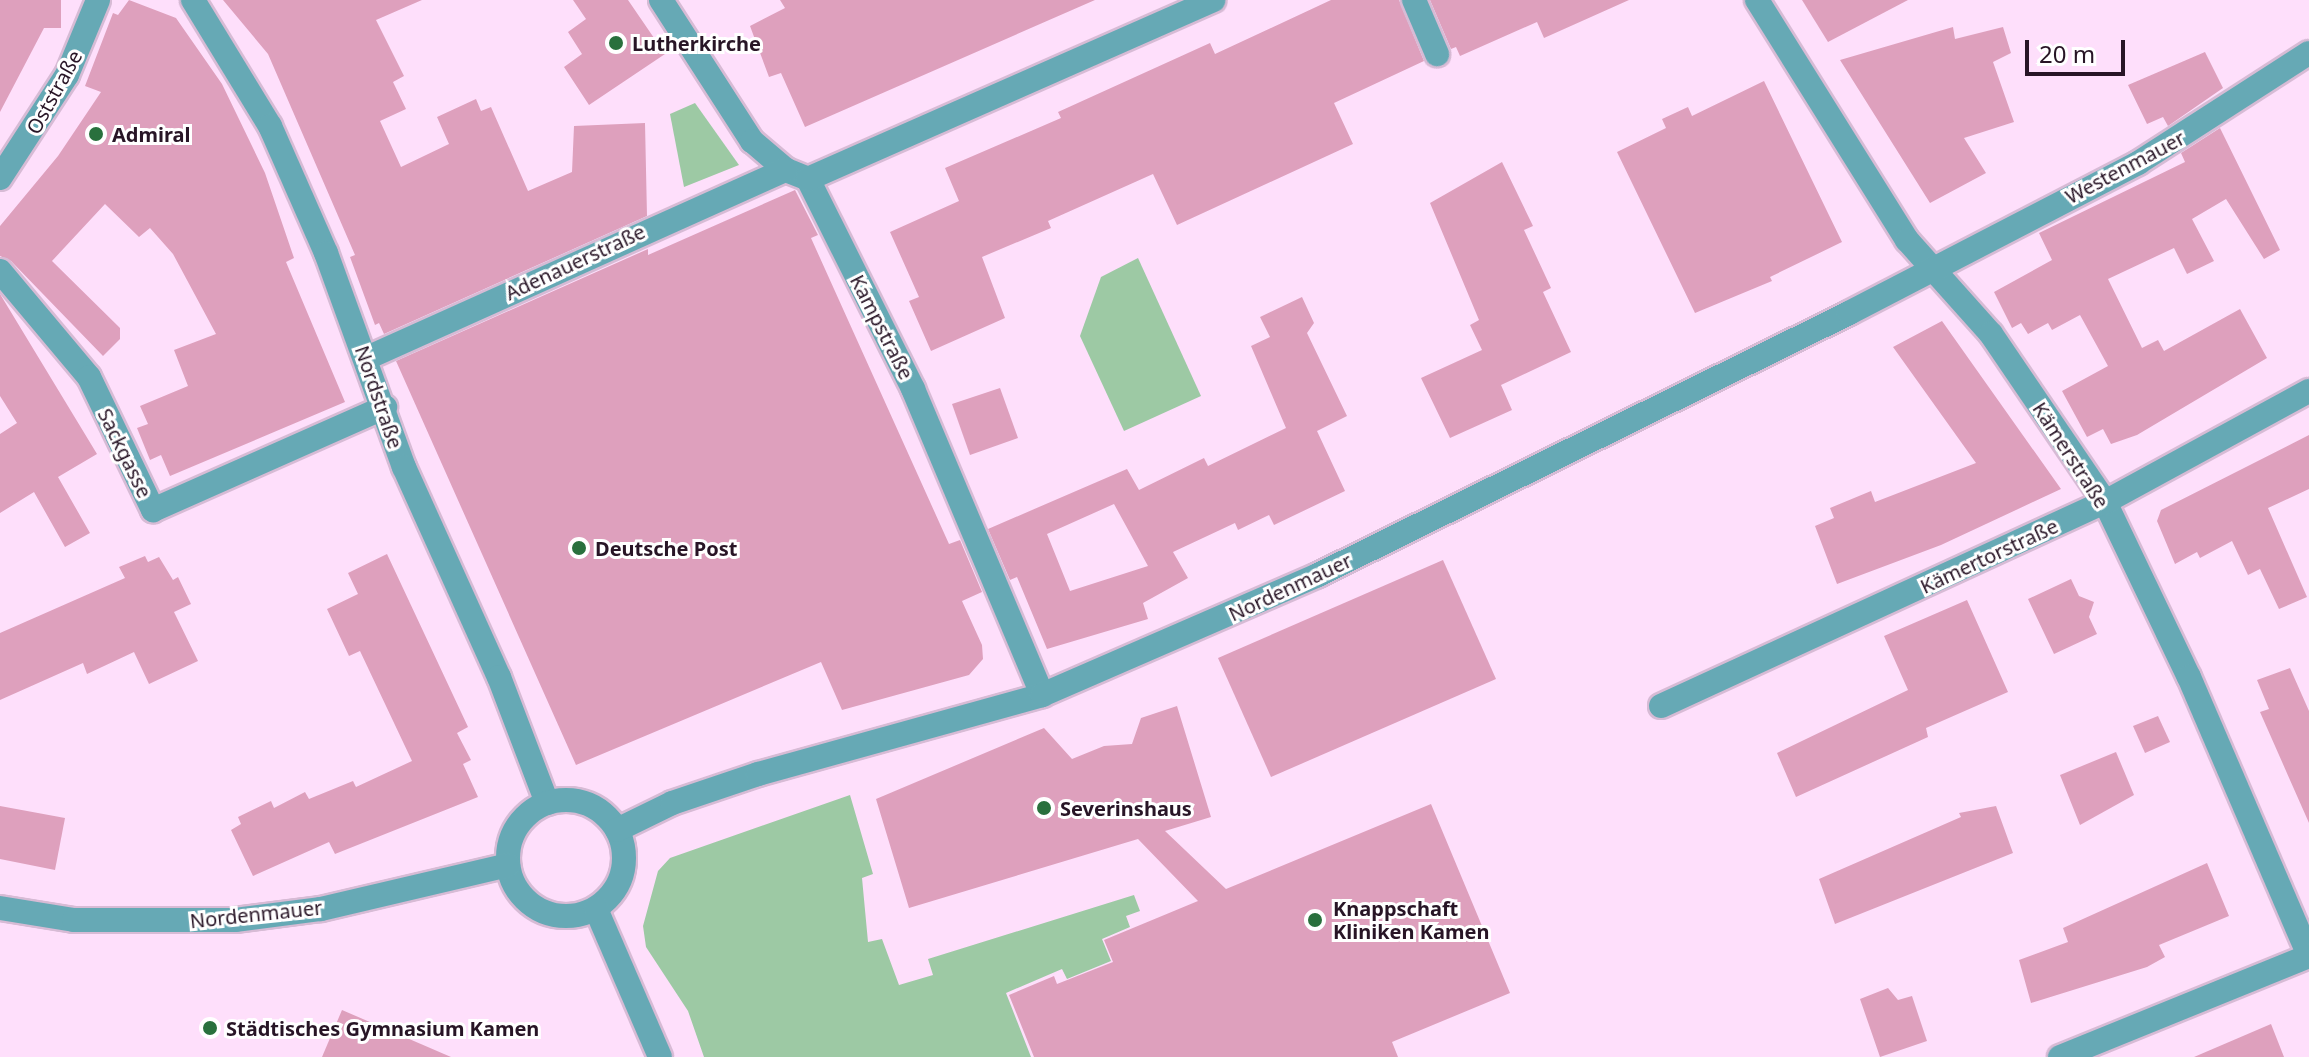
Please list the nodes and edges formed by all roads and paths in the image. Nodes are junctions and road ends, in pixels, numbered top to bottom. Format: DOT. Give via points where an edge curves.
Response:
graph roads {
  1 [pos="98,0"];
  2 [pos="193,0"];
  3 [pos="661,0"];
  4 [pos="1414,0"];
  5 [pos="1757,0"];
  6 [pos="1201,2"];
  7 [pos="2309,53"];
  8 [pos="1437,54"];
  9 [pos="797,174"];
  10 [pos="0,178"];
  11 [pos="1931,267"];
  12 [pos="0,271"];
  13 [pos="367,358"];
  14 [pos="2309,391"];
  15 [pos="385,407"];
  16 [pos="2105,502"];
  17 [pos="1042,695"];
  18 [pos="1661,706"];
  19 [pos="547,803"];
  20 [pos="617,830"];
  21 [pos="508,865"];
  22 [pos="0,908"];
  23 [pos="596,909"];
  24 [pos="2309,955"];
  25 [pos="660,1057"];
  26 [pos="2060,1057"];
  1 -- 10 [label="street, Oststraße" via="67,75"];
  2 -- 13 [label="street, Nordstraße" via="270,126"];
  3 -- 9 [label="street, Kampstraße" via="752,141"];
  4 -- 8 [label="street"];
  5 -- 11 [label="street, Kämerstraße" via="1907,240"];
  6 -- 9 [label="street, Adenauerstraße"];
  7 -- 11 [label="street, Westenmauer" via="2138,163"];
  9 -- 13 [label="street, Adenauerstraße"];
  9 -- 17 [label="street, Kampstraße" via="913,389"];
  11 -- 16 [label="street, Kämerstraße" via="1991,334"];
  11 -- 17 [label="street, Nordenmauer" via="1501,487 1223,618"];
  12 -- 15 [label="street, Sackgasse" via="89,377 153,510"];
  13 -- 15 [label="street, Nordstraße"];
  14 -- 16 [label="street, Kämertorstraße"];
  15 -- 19 [label="street, Nordstraße" via="404,467 499,677"];
  16 -- 18 [label="street, Kämertorstraße"];
  16 -- 24 [label="street, Kämerstraße" via="2195,691"];
  17 -- 20 [label="street, Nordenmauer" via="758,774 672,803"];
  19 -- 20 [label="street" via="582,803 608,817"];
  19 -- 21 [label="street" via="516,827"];
  20 -- 23 [label="street" via="624,864 620,881"];
  21 -- 22 [label="street, Nordenmauer" via="321,909 235,920 74,920"];
  21 -- 23 [label="street" via="513,884 540,911 568,916"];
  23 -- 25 [label="street"];
  24 -- 26 [label="street, Kämerstraße"];
}
